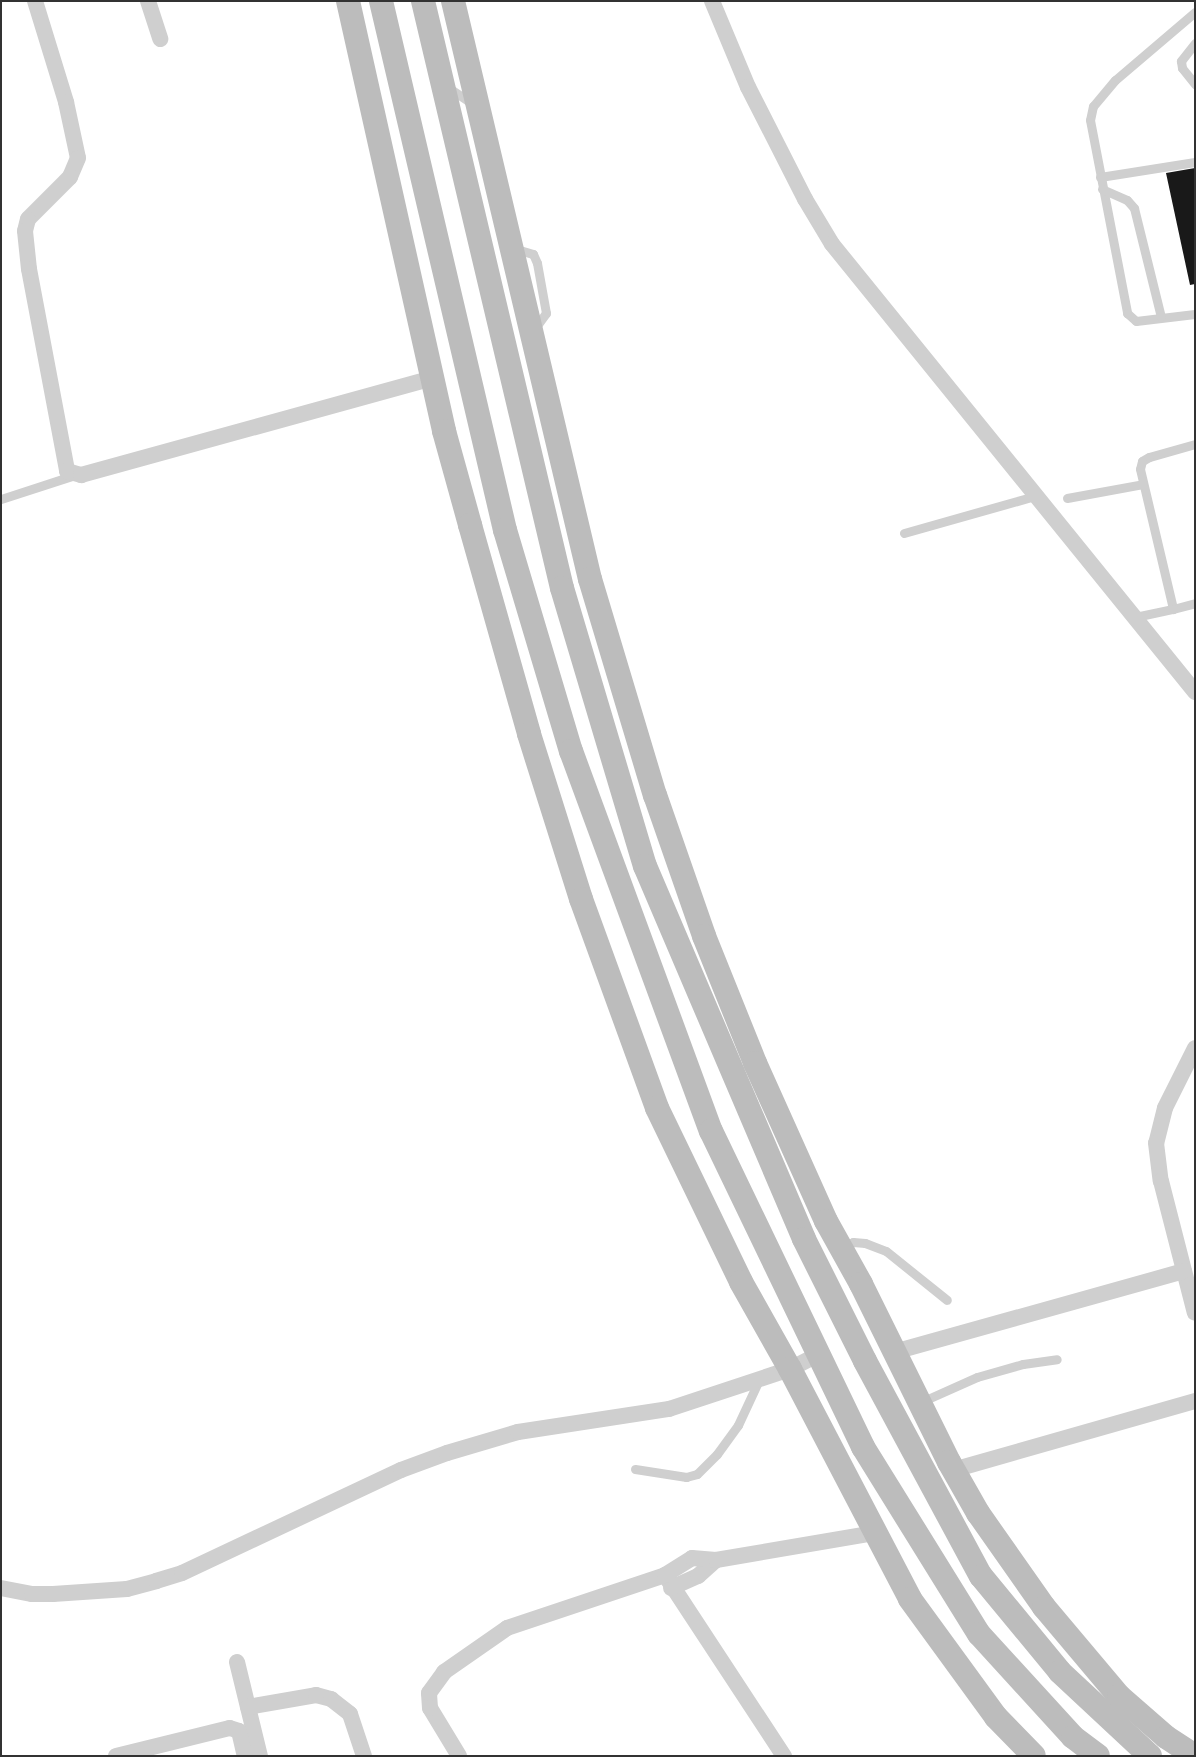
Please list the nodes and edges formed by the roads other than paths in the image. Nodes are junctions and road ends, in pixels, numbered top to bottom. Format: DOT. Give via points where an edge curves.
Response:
graph roads {
  1 [pos="148,1"];
  2 [pos="348,1"];
  3 [pos="380,1"];
  4 [pos="423,1"];
  5 [pos="453,1"];
  6 [pos="712,1"];
  7 [pos="40,2"];
  8 [pos="1195,12"];
  9 [pos="160,38"];
  10 [pos="1195,43"];
  11 [pos="442,84"];
  12 [pos="1195,84"];
  13 [pos="404,100"];
  14 [pos="372,107"];
  15 [pos="477,107"];
  16 [pos="1195,162"];
  17 [pos="1100,177"];
  18 [pos="1102,189"];
  19 [pos="1195,314"];
  20 [pos="1161,317"];
  21 [pos="433,378"];
  22 [pos="1195,444"];
  23 [pos="76,475"];
  24 [pos="1143,484"];
  25 [pos="1035,496"];
  26 [pos="1067,498"];
  27 [pos="1,499"];
  28 [pos="904,533"];
  29 [pos="1195,603"];
  30 [pos="1173,608"];
  31 [pos="1135,617"];
  32 [pos="1195,692"];
  33 [pos="1195,1048"];
  34 [pos="841,1249"];
  35 [pos="1184,1271"];
  36 [pos="947,1300"];
  37 [pos="1195,1314"];
  38 [pos="894,1352"];
  39 [pos="818,1355"];
  40 [pos="1057,1359"];
  41 [pos="790,1369"];
  42 [pos="760,1378"];
  43 [pos="1195,1402"];
  44 [pos="919,1403"];
  45 [pos="635,1469"];
  46 [pos="953,1470"];
  47 [pos="874,1532"];
  48 [pos="668,1582"];
  49 [pos="1,1588"];
  50 [pos="237,1662"];
  51 [pos="248,1707"];
  52 [pos="167,1749"];
  53 [pos="116,1756"];
  54 [pos="245,1756"];
  55 [pos="260,1756"];
  56 [pos="364,1756"];
  57 [pos="459,1756"];
  58 [pos="784,1756"];
  59 [pos="1034,1756"];
  60 [pos="1098,1756"];
  61 [pos="1150,1756"];
  62 [pos="1195,1756"];
  1 -- 9 [label="street"];
  2 -- 14 [label="street"];
  3 -- 13 [label="street"];
  4 -- 11 [label="street"];
  5 -- 15 [label="street"];
  6 -- 25 [label="street" via="756,102 832,244 1011,462"];
  7 -- 23 [label="street" via="78,158 70,177 28,219 26,246 63,461 67,471"];
  8 -- 17 [label="lane" via="1114,80 1093,106 1090,134"];
  10 -- 12 [label="lane" via="1181,61 1182,68"];
  11 -- 15 [label="lane"];
  11 -- 61 [label="street" via="562,588 645,866 804,1239 865,1361 981,1576 1060,1672"];
  13 -- 14 [label="street"];
  13 -- 39 [label="street" via="505,530 571,751 710,1131"];
  14 -- 21 [label="street"];
  15 -- 34 [label="street" via="590,579 658,804 737,1019 794,1152"];
  16 -- 17 [label="lane"];
  17 -- 18 [label="lane"];
  18 -- 20 [label="lane" via="1127,200 1134,208"];
  18 -- 20 [label="lane" via="1127,313 1136,321"];
  19 -- 20 [label="lane"];
  21 -- 23 [label="street"];
  21 -- 41 [label="street" via="444,431 529,734 606,972 657,1108 741,1282"];
  22 -- 24 [label="lane" via="1144,459 1140,469"];
  23 -- 27 [label="lane"];
  24 -- 26 [label="lane"];
  24 -- 30 [label="lane"];
  25 -- 28 [label="lane"];
  25 -- 31 [label="street"];
  29 -- 30 [label="lane"];
  30 -- 31 [label="lane"];
  31 -- 32 [label="street"];
  33 -- 35 [label="street" via="1165,1108 1156,1143"];
  34 -- 36 [label="lane" via="853,1242 865,1242 886,1251"];
  34 -- 38 [label="street"];
  35 -- 37 [label="street"];
  35 -- 38 [label="street"];
  38 -- 44 [label="street"];
  39 -- 41 [label="street"];
  39 -- 60 [label="street" via="862,1447 979,1634 1072,1737"];
  40 -- 44 [label="lane" via="1023,1364 977,1377"];
  41 -- 42 [label="street"];
  41 -- 47 [label="street"];
  42 -- 45 [label="lane" via="738,1425 701,1471 686,1477"];
  42 -- 49 [label="street" via="669,1409 518,1432 448,1452 377,1481 182,1573 156,1581 126,1588 53,1594"];
  43 -- 46 [label="street"];
  44 -- 46 [label="street"];
  46 -- 62 [label="street" via="1010,1561 1119,1696"];
  47 -- 48 [label="street" via="716,1560 692,1558"];
  47 -- 59 [label="street" via="910,1599 996,1717"];
  48 -- 57 [label="street" via="517,1623 444,1672 429,1693 430,1708"];
  48 -- 58 [label="street"];
  50 -- 51 [label="street"];
  51 -- 55 [label="street"];
  51 -- 56 [label="street" via="323,1696 350,1714"];
  52 -- 53 [label="street"];
  52 -- 54 [label="street" via="230,1728 239,1731"];
}
